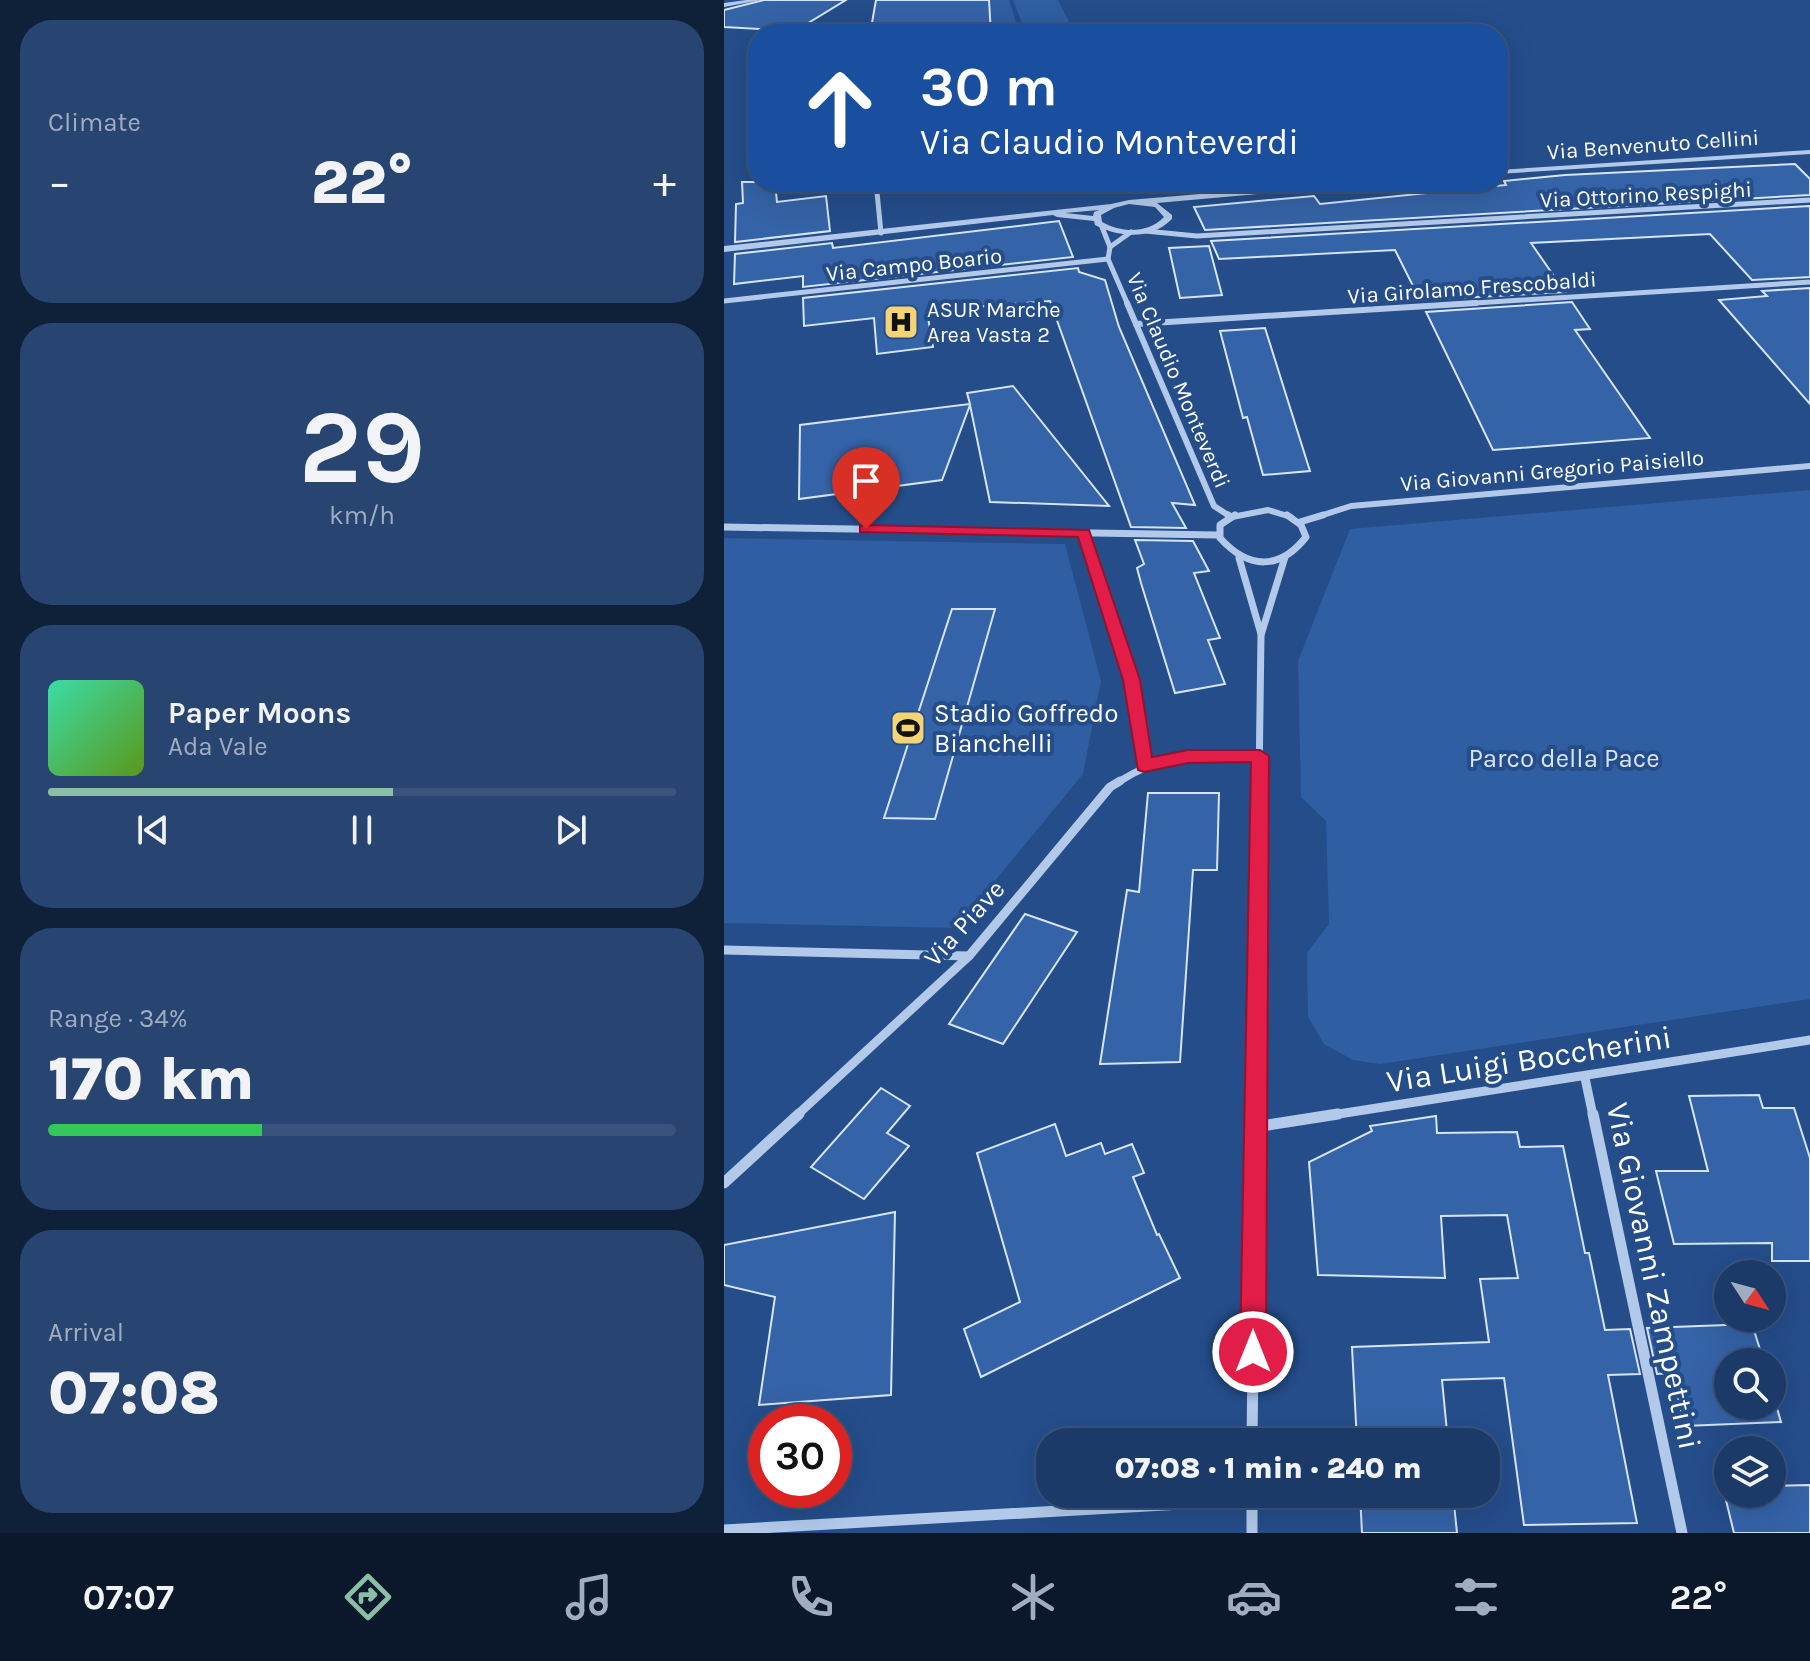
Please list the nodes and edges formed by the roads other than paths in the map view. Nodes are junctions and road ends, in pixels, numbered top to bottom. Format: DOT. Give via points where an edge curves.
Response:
graph roads {
  1 [pos="758,0"];
  2 [pos="724,5"];
  3 [pos="1810,152"];
  4 [pos="1508,171"];
  5 [pos="877,192"];
  6 [pos="1255,192"];
  7 [pos="1197,197"];
  8 [pos="1810,200"];
  9 [pos="1138,202"];
  10 [pos="1111,206"];
  11 [pos="1163,209"];
  12 [pos="1040,214"];
  13 [pos="1099,223"];
  14 [pos="1160,226"];
  15 [pos="1145,231"];
  16 [pos="1131,232"];
  17 [pos="881,233"];
  18 [pos="1197,236"];
  19 [pos="1110,247"];
  20 [pos="724,249"];
  21 [pos="1108,259"];
  22 [pos="1810,282"];
  23 [pos="724,301"];
  24 [pos="1136,324"];
  25 [pos="1810,466"];
  26 [pos="1231,517"];
  27 [pos="1300,522"];
  28 [pos="724,527"];
  29 [pos="1084,533"];
  30 [pos="1218,535"];
  31 [pos="1285,557"];
  32 [pos="1239,558"];
  33 [pos="1261,635"];
  34 [pos="1260,756"];
  35 [pos="1144,765"];
  36 [pos="724,950"];
  37 [pos="969,956"];
  38 [pos="1810,1040"];
  39 [pos="1585,1078"];
  40 [pos="1255,1127"];
  41 [pos="724,1183"];
  42 [pos="1252,1428"];
  43 [pos="1076,1508"];
  44 [pos="1252,1508"];
  45 [pos="724,1530"];
  46 [pos="1252,1533"];
  47 [pos="1682,1533"];
  1 -- 2 [label="street"];
  3 -- 4 [label="street, Via Benvenuto Cellini"];
  5 -- 17 [label="street"];
  6 -- 7 [label="street"];
  7 -- 9 [label="street"];
  7 -- 11 [label="street"];
  8 -- 18 [label="street, Via Ottorino Respighi"];
  9 -- 10 [label="street"];
  9 -- 11 [label="street"];
  10 -- 12 [label="street"];
  10 -- 13 [label="street" via="1102,210"];
  11 -- 14 [label="street" via="1169,217"];
  12 -- 13 [label="street"];
  12 -- 17 [label="street"];
  13 -- 16 [label="street"];
  13 -- 19 [label="street, Via Claudio Monteverdi"];
  14 -- 15 [label="street"];
  14 -- 18 [label="street, Via Ottorino Respighi"];
  15 -- 16 [label="street"];
  15 -- 18 [label="street, Via Ottorino Respighi"];
  16 -- 19 [label="street, Via Claudio Monteverdi"];
  17 -- 20 [label="street"];
  19 -- 21 [label="street, Via Claudio Monteverdi"];
  21 -- 23 [label="street, Via Campo Boario"];
  21 -- 24 [label="street, Via Claudio Monteverdi"];
  22 -- 24 [label="street, Via Girolamo Frescobaldi"];
  24 -- 26 [label="street, Via Claudio Monteverdi" via="1214,506"];
  25 -- 27 [label="street, Via Giovanni Gregorio Paisiello" via="1351,506"];
  26 -- 27 [label="street" via="1268,510"];
  26 -- 30 [label="street"];
  27 -- 31 [label="street" via="1306,537"];
  28 -- 29 [label="street"];
  29 -- 30 [label="street"];
  29 -- 35 [label="street" via="1132,680"];
  30 -- 32 [label="street" via="1227,552"];
  31 -- 32 [label="street"];
  31 -- 33 [label="street"];
  32 -- 33 [label="street"];
  33 -- 34 [label="street"];
  34 -- 35 [label="street, Via Piave" via="1188,756"];
  34 -- 40 [label="street"];
  35 -- 37 [label="street, Via Piave" via="1110,787"];
  36 -- 37 [label="street"];
  37 -- 41 [label="street, Via Piave"];
  38 -- 39 [label="street, Via Luigi Boccherini"];
  39 -- 40 [label="street, Via Luigi Boccherini"];
  39 -- 47 [label="street, Via Giovanni Zampettini"];
  40 -- 42 [label="street"];
  43 -- 45 [label="street"];
  44 -- 46 [label="street"];
}
